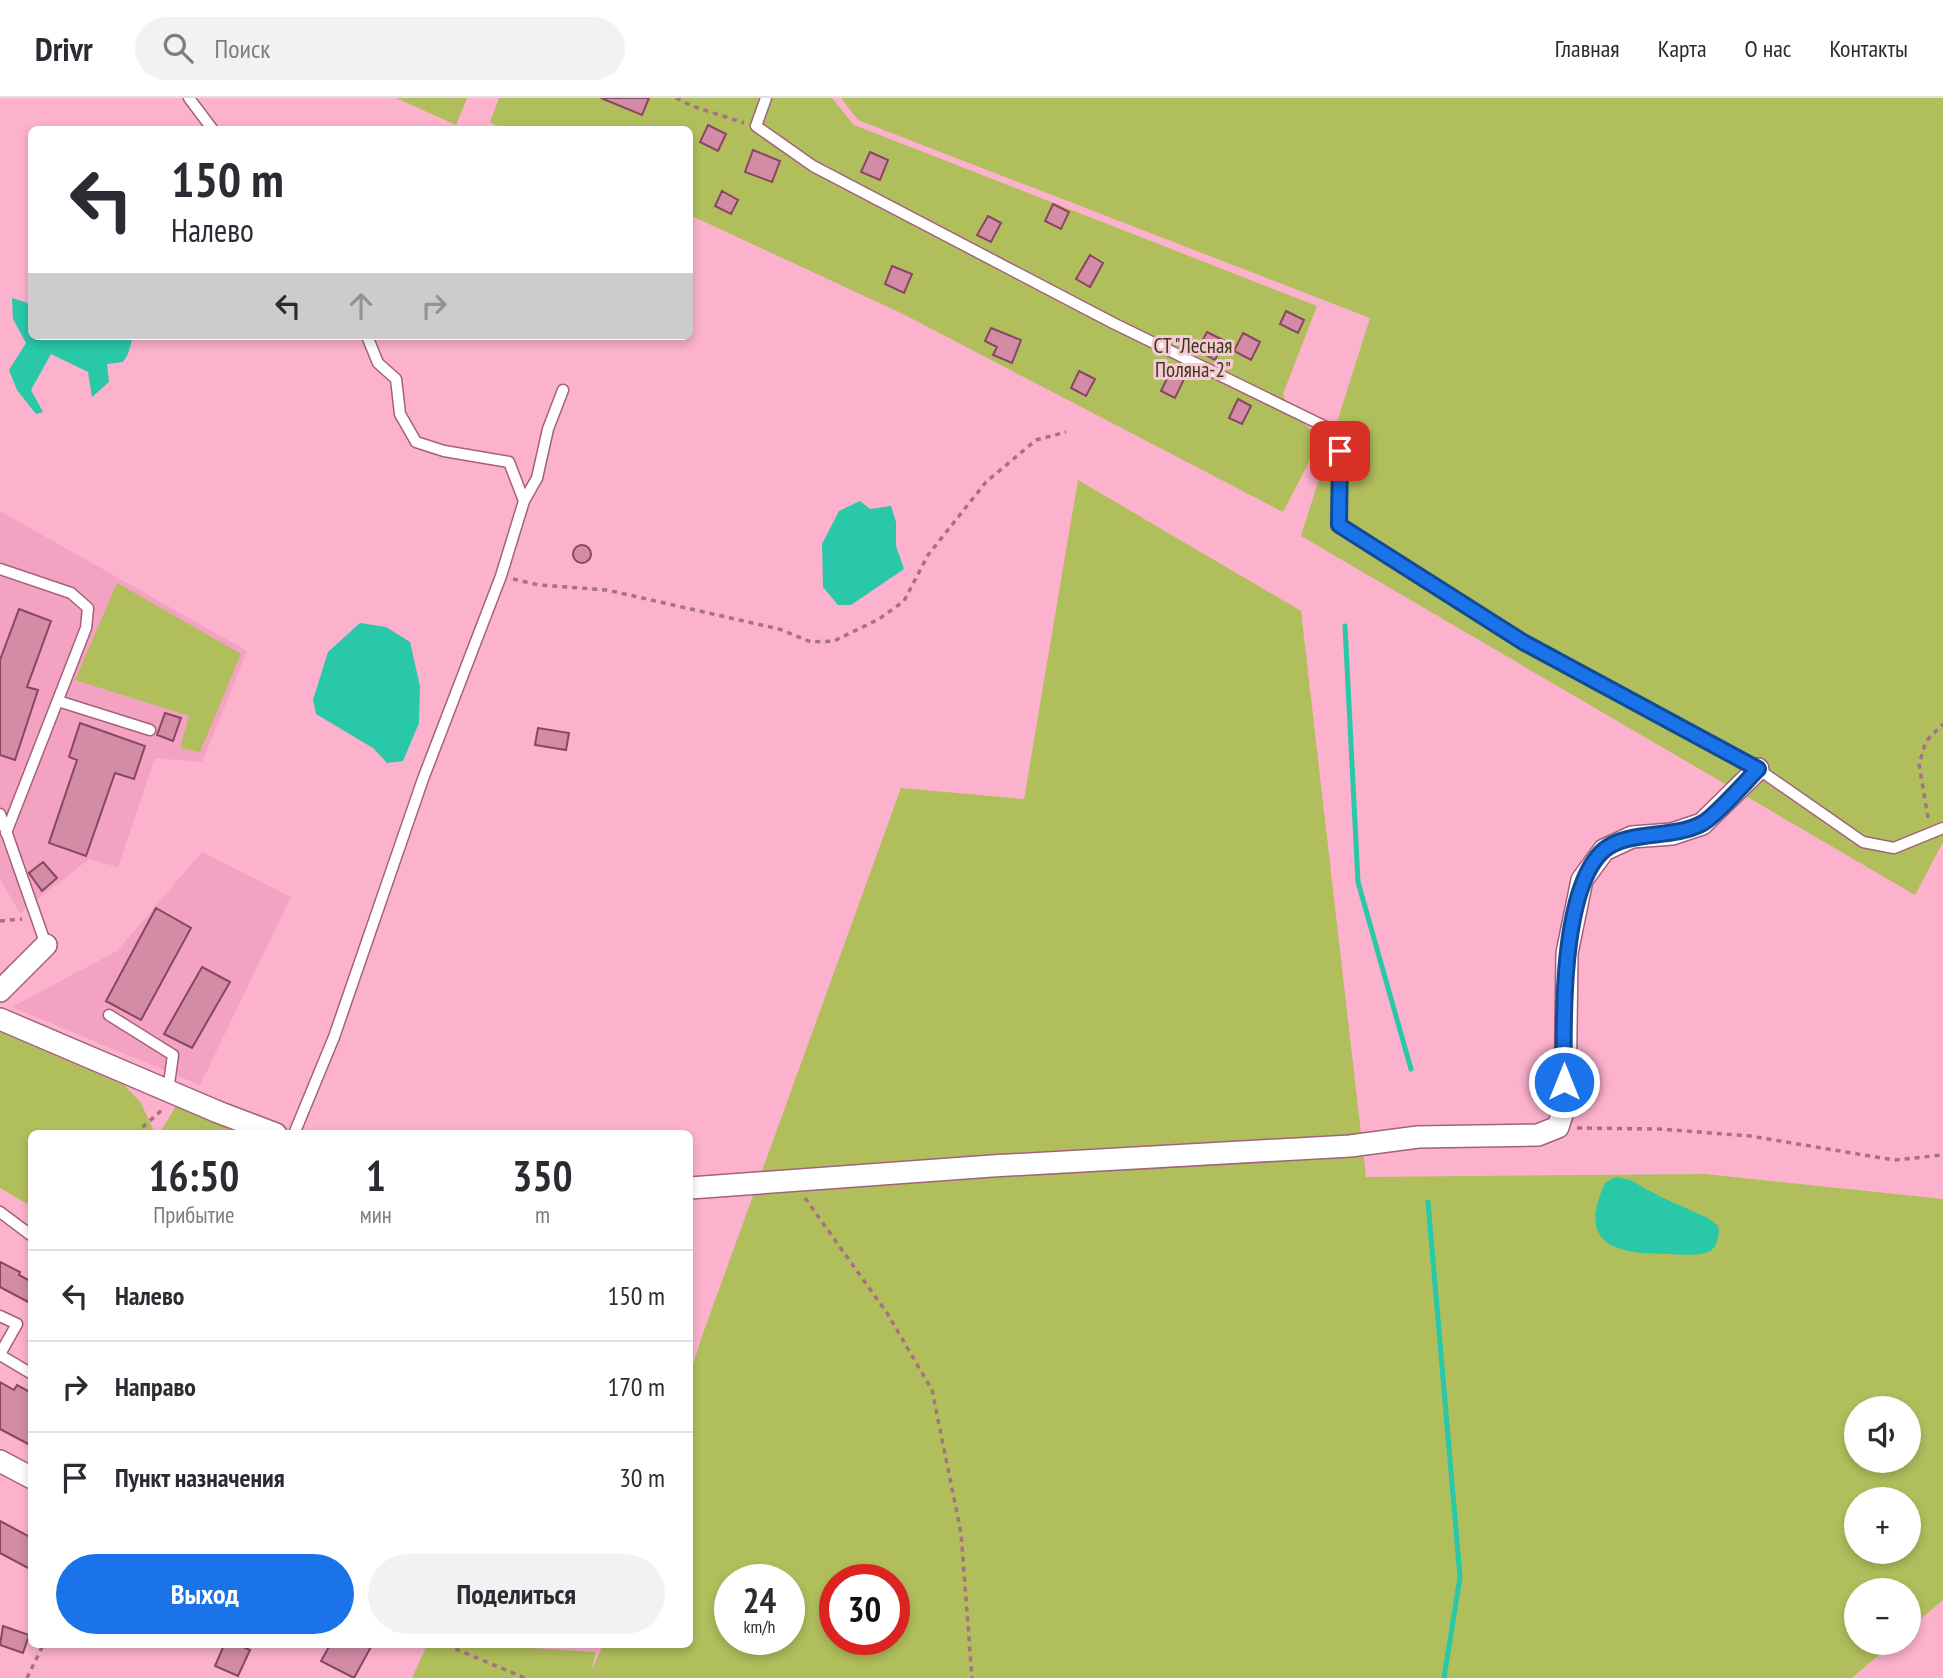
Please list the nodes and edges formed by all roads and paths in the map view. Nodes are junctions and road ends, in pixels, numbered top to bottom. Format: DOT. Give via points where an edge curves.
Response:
graph roads {
  1 [pos="190,98"];
  2 [pos="676,98"];
  3 [pos="766,98"];
  4 [pos="210,126"];
  5 [pos="756,126"];
  6 [pos="369,340"];
  7 [pos="563,390"];
  8 [pos="1066,432"];
  9 [pos="524,501"];
  10 [pos="0,569"];
  11 [pos="501,576"];
  12 [pos="58,701"];
  13 [pos="1943,724"];
  14 [pos="150,730"];
  15 [pos="1758,769"];
  16 [pos="0,814"];
  17 [pos="1943,828"];
  18 [pos="6,833"];
  19 [pos="1924,834"];
  20 [pos="0,920"];
  21 [pos="39,922"];
  22 [pos="46,945"];
  23 [pos="0,991"];
  24 [pos="109,1015"];
  25 [pos="0,1019"];
  26 [pos="172,1093"];
  27 [pos="1558,1127"];
  28 [pos="140,1130"];
  29 [pos="265,1130"];
  30 [pos="297,1130"];
  31 [pos="1943,1155"];
  32 [pos="793,1182"];
  33 [pos="693,1188"];
  34 [pos="1,1216"];
  35 [pos="28,1233"];
  36 [pos="0,1315"];
  37 [pos="0,1355"];
  38 [pos="28,1372"];
  39 [pos="0,1461"];
  40 [pos="28,1476"];
  41 [pos="42,1648"];
  42 [pos="453,1648"];
  43 [pos="27,1678"];
  44 [pos="525,1678"];
  45 [pos="972,1678"];
  1 -- 4 [label="lane"];
  2 -- 5 [label="path"];
  3 -- 5 [label="lane"];
  5 -- 15 [label="lane" via="824,172 1113,323 1330,429 1340,451 1339,525 1523,642"];
  6 -- 9 [label="lane" via="378,363 396,379 400,414 416,442 509,463"];
  7 -- 9 [label="lane" via="537,478"];
  8 -- 11 [label="path" via="1036,440 986,482 928,555 904,601 834,641 811,642 779,629 607,590 539,585"];
  9 -- 11 [label="lane"];
  10 -- 12 [label="lane" via="71,593 88,608 86,628"];
  11 -- 30 [label="lane"];
  12 -- 14 [label="lane"];
  12 -- 18 [label="lane"];
  13 -- 19 [label="path" via="1926,741 1919,764 1928,817"];
  15 -- 19 [label="lane" via="1863,842 1894,848"];
  15 -- 27 [label="street" via="1702,824 1672,834 1632,837 1604,850 1582,880 1567,953 1565,1105"];
  16 -- 18 [label="lane"];
  17 -- 19 [label="lane"];
  18 -- 21 [label="lane"];
  20 -- 21 [label="path"];
  21 -- 22 [label="lane"];
  22 -- 23 [label="street"];
  24 -- 26 [label="lane" via="173,1055"];
  25 -- 26 [label="street"];
  26 -- 28 [label="path"];
  26 -- 29 [label="street"];
  27 -- 31 [label="path" via="1750,1136 1894,1160"];
  27 -- 32 [label="street" via="1538,1135 1418,1137 1350,1146"];
  32 -- 33 [label="street"];
  32 -- 45 [label="path" via="887,1313 932,1390 961,1533"];
  34 -- 35 [label="lane"];
  36 -- 37 [label="lane" via="17,1324"];
  37 -- 38 [label="lane"];
  39 -- 40 [label="street"];
  41 -- 43 [label="path"];
  42 -- 44 [label="path"];
}
